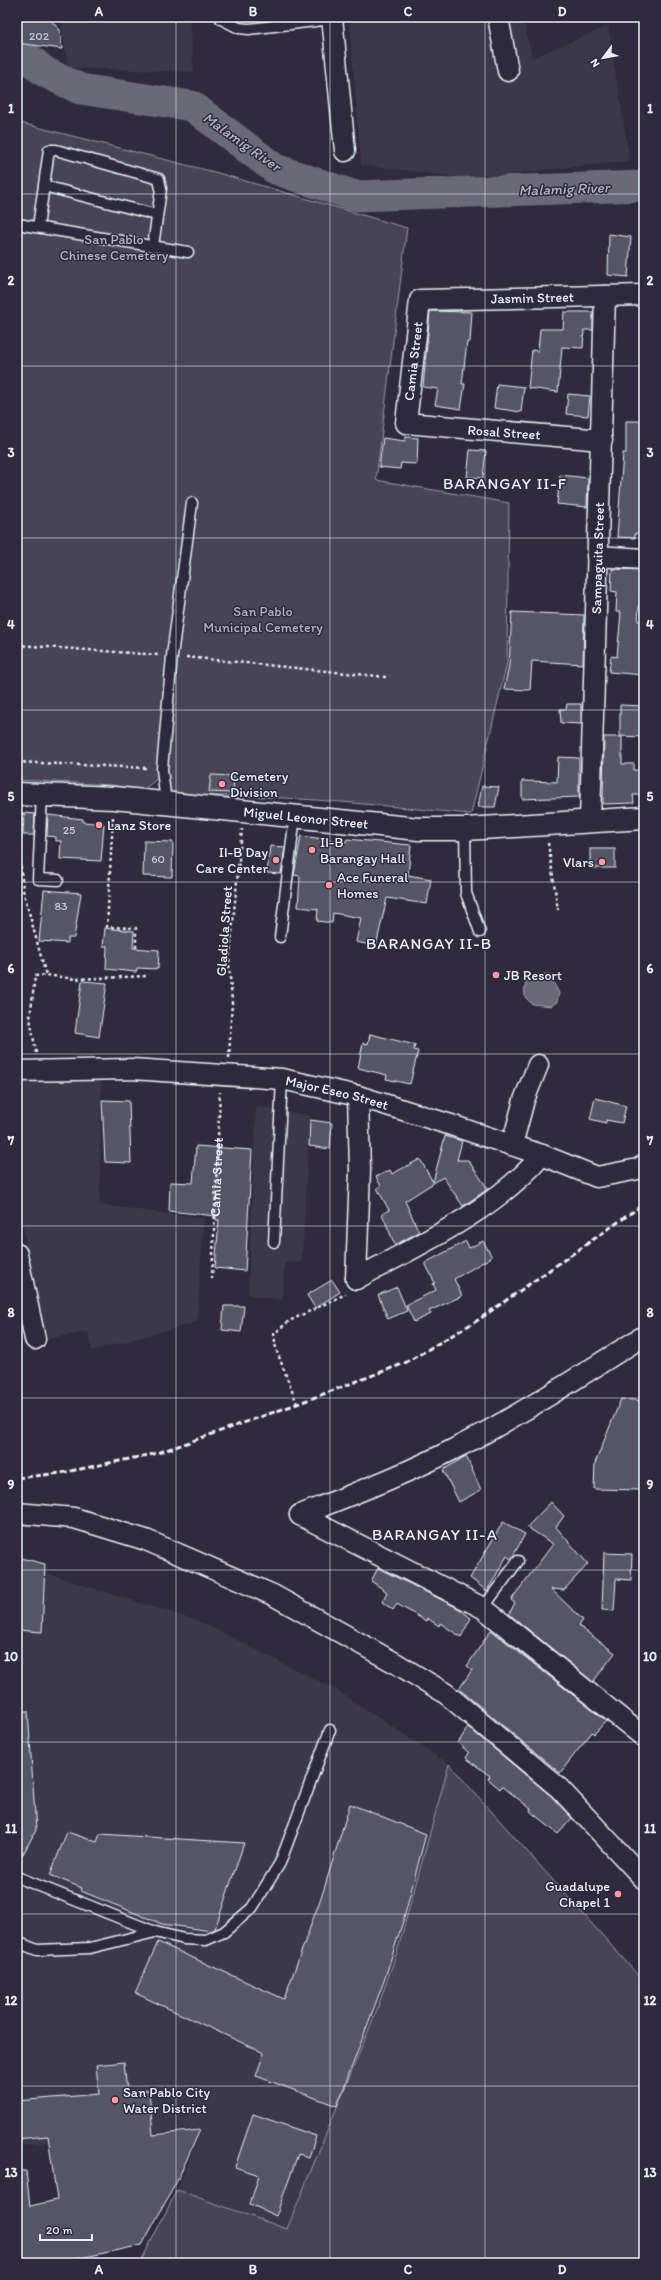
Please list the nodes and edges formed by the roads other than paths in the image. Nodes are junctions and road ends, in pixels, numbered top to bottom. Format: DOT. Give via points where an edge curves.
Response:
graph roads {
  1 [pos="498,17"];
  2 [pos="332,18"];
  3 [pos="221,19"];
  4 [pos="508,71"];
  5 [pos="345,151"];
  6 [pos="44,186"];
  7 [pos="157,215"];
  8 [pos="17,224"];
  9 [pos="38,227"];
  10 [pos="153,246"];
  11 [pos="188,252"];
  12 [pos="644,295"];
  13 [pos="605,296"];
  14 [pos="420,300"];
  15 [pos="406,423"];
  16 [pos="602,440"];
  17 [pos="192,503"];
  18 [pos="597,556"];
  19 [pos="644,559"];
  20 [pos="17,794"];
  21 [pos="42,795"];
  22 [pos="166,803"];
  23 [pos="295,816"];
  24 [pos="644,818"];
  25 [pos="590,820"];
  26 [pos="465,829"];
  27 [pos="58,880"];
  28 [pos="480,932"];
  29 [pos="280,937"];
  30 [pos="538,1065"];
  31 [pos="17,1071"];
  32 [pos="282,1079"];
  33 [pos="358,1096"];
  34 [pos="512,1145"];
  35 [pos="542,1155"];
  36 [pos="644,1165"];
  37 [pos="274,1242"];
  38 [pos="17,1254"];
  39 [pos="644,1336"];
  40 [pos="35,1338"];
  41 [pos="17,1513"];
  42 [pos="518,1561"];
  43 [pos="483,1608"];
  44 [pos="330,1730"];
  45 [pos="644,1737"];
  46 [pos="17,1877"];
  47 [pos="644,1879"];
  48 [pos="155,1932"];
  49 [pos="17,1942"];
  1 -- 4 [label="street"];
  2 -- 3 [label="lane" via="249,29 239,28"];
  2 -- 5 [label="street"];
  6 -- 7 [label="lane"];
  6 -- 7 [label="lane" via="49,150 56,150 159,178 161,189"];
  6 -- 9 [label="lane"];
  7 -- 10 [label="lane"];
  8 -- 9 [label="lane"];
  9 -- 10 [label="lane"];
  10 -- 11 [label="lane"];
  12 -- 13 [label="street, Jasmin Street"];
  13 -- 14 [label="street, Jasmin Street"];
  13 -- 16 [label="street, Sampaguita Street"];
  14 -- 15 [label="street, Camia Street"];
  15 -- 16 [label="street, Rosal Street"];
  16 -- 18 [label="street, Sampaguita Street"];
  17 -- 22 [label="lane" via="172,656 162,769"];
  18 -- 19 [label="street"];
  18 -- 25 [label="street, Sampaguita Street"];
  20 -- 21 [label="street, Miguel Leonor Street"];
  21 -- 22 [label="street, Miguel Leonor Street"];
  21 -- 27 [label="lane" via="38,879"];
  22 -- 23 [label="street, Miguel Leonor Street"];
  23 -- 26 [label="street, Miguel Leonor Street" via="420,828"];
  23 -- 29 [label="lane"];
  24 -- 25 [label="street, Miguel Leonor Street"];
  25 -- 26 [label="street, Miguel Leonor Street"];
  26 -- 28 [label="lane" via="466,893"];
  30 -- 34 [label="street" via="524,1100"];
  31 -- 32 [label="street, Major Eseo Street" via="132,1069"];
  32 -- 33 [label="street, Major Eseo Street"];
  32 -- 37 [label="lane"];
  33 -- 34 [label="street, Major Eseo Street"];
  33 -- 35 [label="street" via="360,1170 356,1279 466,1217 524,1176"];
  34 -- 35 [label="street, Major Eseo Street"];
  35 -- 36 [label="street, Major Eseo Street" via="597,1177 638,1169"];
  38 -- 40 [label="street"];
  39 -- 43 [label="street" via="457,1448 386,1482 300,1515"];
  41 -- 47 [label="street" via="74,1518 146,1540 273,1595 397,1664 444,1692 559,1788"];
  42 -- 43 [label="lane"];
  43 -- 45 [label="street"];
  44 -- 48 [label="lane" via="280,1864 252,1908 224,1932 206,1940 184,1939"];
  46 -- 48 [label="lane"];
  48 -- 49 [label="lane" via="90,1948 37,1950"];
}
